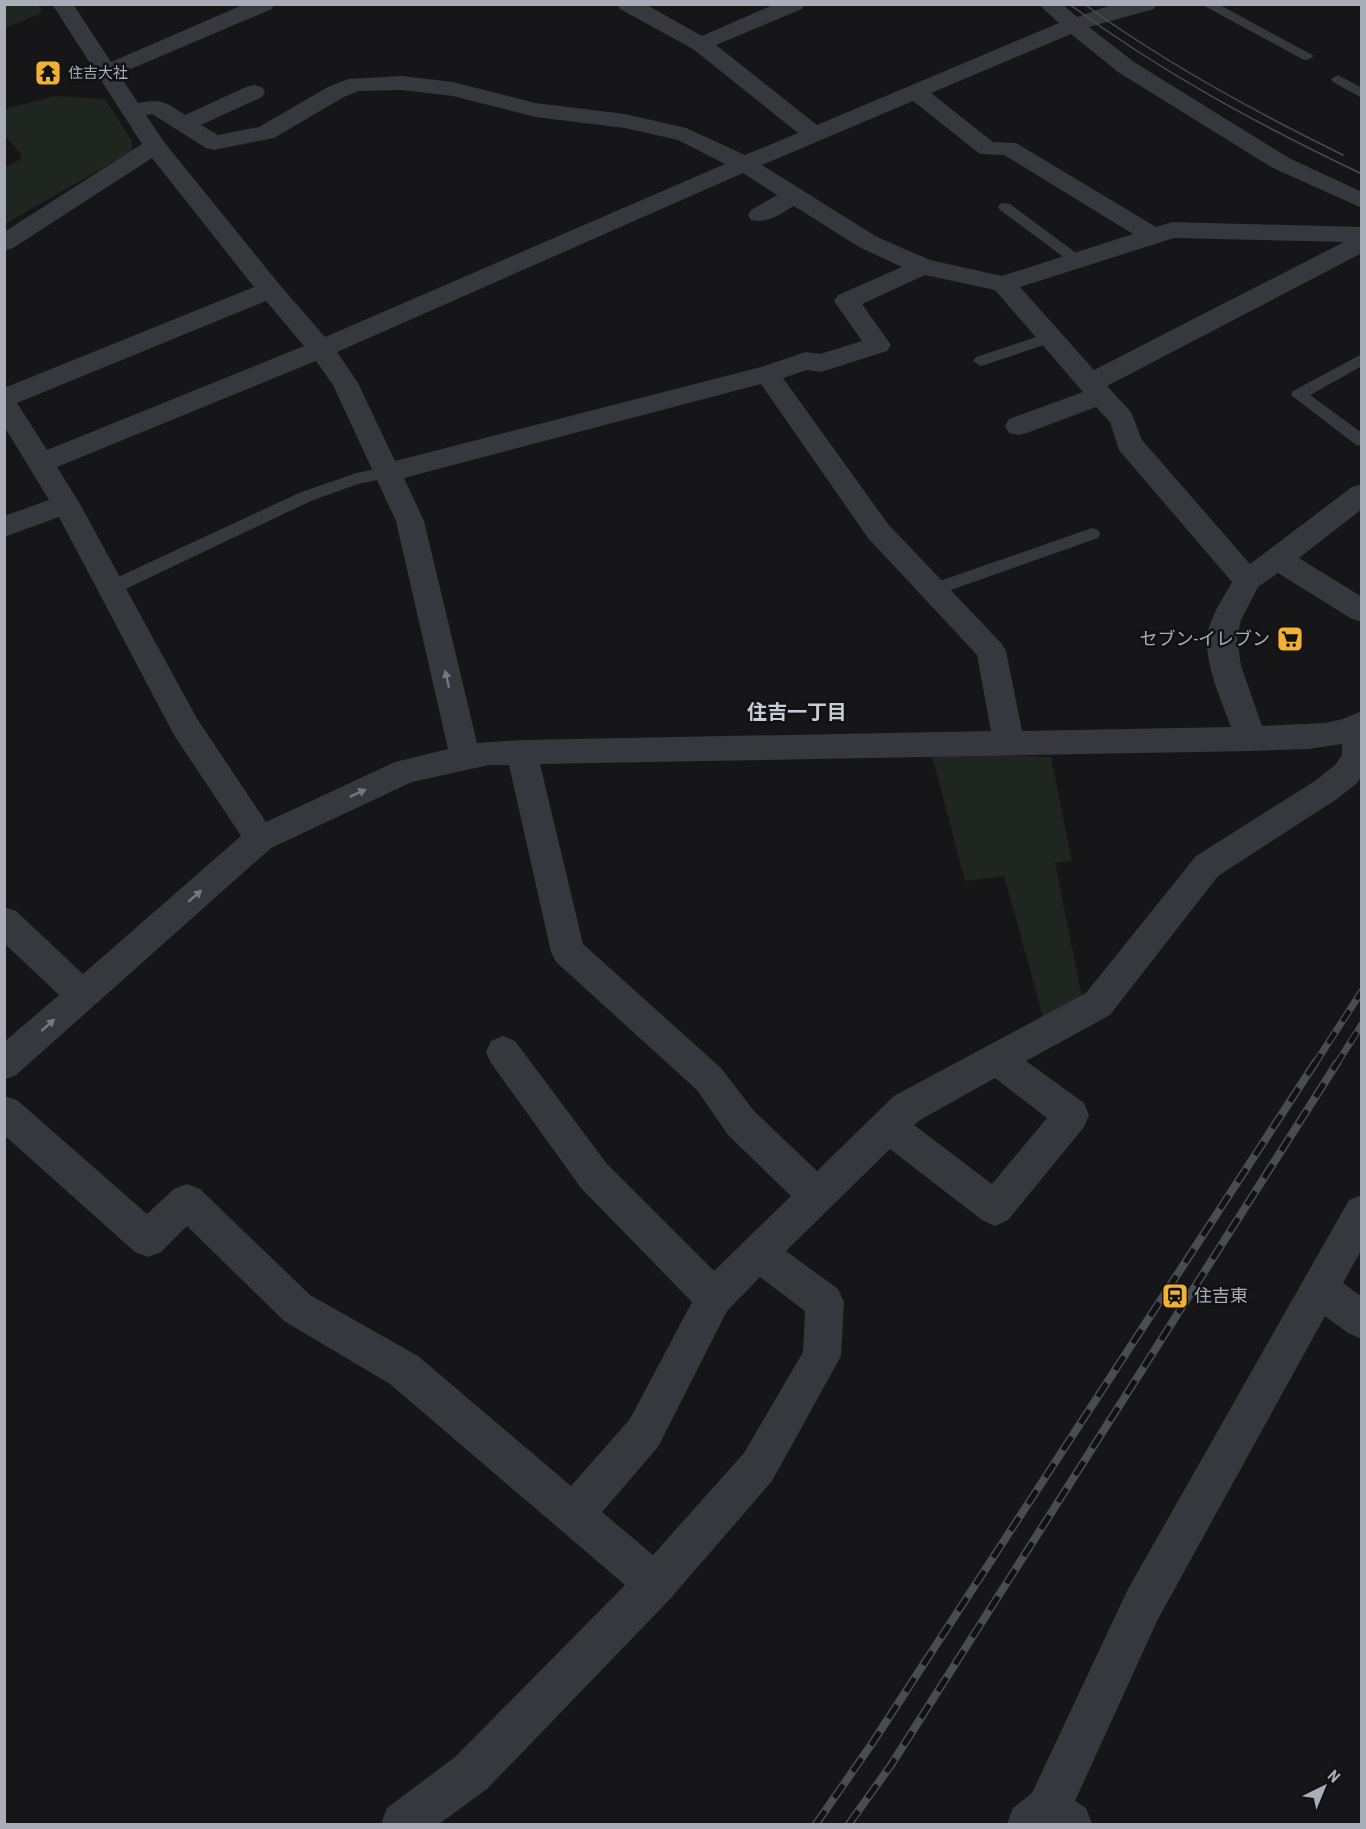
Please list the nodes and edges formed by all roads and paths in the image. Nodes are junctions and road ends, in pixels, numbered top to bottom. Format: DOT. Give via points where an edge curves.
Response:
graph roads {
  1 [pos="62,4"];
  2 [pos="264,4"];
  3 [pos="794,4"];
  4 [pos="1048,4"];
  5 [pos="1146,4"];
  6 [pos="1207,4"];
  7 [pos="641,7"];
  8 [pos="1115,7"];
  9 [pos="1073,25"];
  10 [pos="701,44"];
  11 [pos="1307,56"];
  12 [pos="105,72"];
  13 [pos="1338,79"];
  14 [pos="915,91"];
  15 [pos="254,92"];
  16 [pos="1362,94"];
  17 [pos="131,111"];
  18 [pos="184,124"];
  19 [pos="815,135"];
  20 [pos="155,146"];
  21 [pos="744,164"];
  22 [pos="794,196"];
  23 [pos="1362,201"];
  24 [pos="1005,207"];
  25 [pos="760,215"];
  26 [pos="1152,235"];
  27 [pos="1361,238"];
  28 [pos="4,243"];
  29 [pos="1078,261"];
  30 [pos="923,267"];
  31 [pos="1003,284"];
  32 [pos="270,290"];
  33 [pos="1051,337"];
  34 [pos="321,349"];
  35 [pos="1362,359"];
  36 [pos="981,361"];
  37 [pos="767,374"];
  38 [pos="1096,389"];
  39 [pos="4,400"];
  40 [pos="1018,426"];
  41 [pos="1362,441"];
  42 [pos="42,463"];
  43 [pos="387,473"];
  44 [pos="1362,494"];
  45 [pos="66,504"];
  46 [pos="4,527"];
  47 [pos="1092,534"];
  48 [pos="1278,559"];
  49 [pos="1247,580"];
  50 [pos="111,588"];
  51 [pos="934,590"];
  52 [pos="1362,611"];
  53 [pos="1359,725"];
  54 [pos="1251,739"];
  55 [pos="1009,744"];
  56 [pos="522,752"];
  57 [pos="465,758"];
  58 [pos="260,839"];
  59 [pos="4,921"];
  60 [pos="82,995"];
  61 [pos="502,1052"];
  62 [pos="997,1059"];
  63 [pos="4,1064"];
  64 [pos="4,1112"];
  65 [pos="888,1126"];
  66 [pos="817,1196"];
  67 [pos="1362,1212"];
  68 [pos="758,1253"];
  69 [pos="1318,1288"];
  70 [pos="714,1298"];
  71 [pos="1362,1320"];
  72 [pos="573,1514"];
  73 [pos="656,1584"];
  74 [pos="1049,1819"];
  75 [pos="403,1824"];
  1 -- 12 [label="street"];
  2 -- 12 [label="street"];
  3 -- 10 [label="street"];
  4 -- 9 [label="street"];
  5 -- 8 [label="street"];
  6 -- 11 [label="lane"];
  7 -- 10 [label="street"];
  8 -- 9 [label="street"];
  9 -- 14 [label="street"];
  9 -- 23 [label="street" via="1126,67 1281,163"];
  10 -- 19 [label="street"];
  12 -- 17 [label="street"];
  13 -- 16 [label="lane"];
  14 -- 19 [label="street"];
  14 -- 26 [label="street" via="988,149 1008,148"];
  15 -- 18 [label="street"];
  17 -- 18 [label="street" via="156,106"];
  17 -- 20 [label="street"];
  18 -- 21 [label="street" via="214,143 266,133 356,84 402,83 453,89 535,110 635,123 686,135"];
  19 -- 21 [label="street"];
  20 -- 28 [label="street"];
  20 -- 32 [label="street"];
  21 -- 22 [label="street"];
  21 -- 34 [label="street"];
  22 -- 25 [label="street"];
  22 -- 30 [label="street" via="868,242"];
  24 -- 29 [label="lane"];
  26 -- 27 [label="street" via="1172,230 1260,231"];
  26 -- 29 [label="street"];
  27 -- 38 [label="street"];
  29 -- 31 [label="street"];
  30 -- 31 [label="street"];
  30 -- 37 [label="street" via="847,301 878,345 821,363 806,361"];
  31 -- 33 [label="street"];
  32 -- 34 [label="street"];
  32 -- 39 [label="street"];
  33 -- 36 [label="lane"];
  33 -- 38 [label="street"];
  34 -- 42 [label="street"];
  34 -- 43 [label="street" via="345,383"];
  35 -- 41 [label="lane" via="1299,395"];
  37 -- 43 [label="street"];
  37 -- 51 [label="street" via="878,531"];
  38 -- 40 [label="street"];
  38 -- 49 [label="street" via="1122,418 1129,443"];
  39 -- 42 [label="street"];
  42 -- 45 [label="street"];
  43 -- 50 [label="lane" via="305,496"];
  57 -- 43 [label="street, one-way" via="410,521"];
  44 -- 48 [label="street"];
  45 -- 46 [label="street"];
  45 -- 50 [label="street"];
  47 -- 51 [label="lane"];
  48 -- 49 [label="street"];
  48 -- 52 [label="street"];
  49 -- 54 [label="street" via="1221,641"];
  50 -- 58 [label="street" via="185,726"];
  51 -- 55 [label="street" via="991,651"];
  53 -- 54 [label="street" via="1334,733"];
  53 -- 62 [label="street" via="1357,757 1346,774 1207,866 1098,1004"];
  54 -- 55 [label="street"];
  55 -- 56 [label="street"];
  56 -- 57 [label="street"];
  56 -- 66 [label="street" via="568,952 709,1079 741,1123"];
  58 -- 57 [label="street, one-way" via="406,771"];
  60 -- 58 [label="street, one-way"];
  59 -- 60 [label="street"];
  63 -- 60 [label="street, one-way"];
  61 -- 70 [label="street" via="594,1176"];
  62 -- 65 [label="street" via="907,1108"];
  62 -- 65 [label="street" via="1071,1115 995,1208"];
  64 -- 72 [label="street" via="148,1239 187,1201 297,1308 404,1370"];
  65 -- 66 [label="street"];
  66 -- 68 [label="street"];
  67 -- 69 [label="street"];
  68 -- 70 [label="street"];
  68 -- 73 [label="street" via="825,1302 822,1356 758,1467"];
  69 -- 71 [label="street"];
  69 -- 74 [label="street" via="1143,1604"];
  70 -- 72 [label="street" via="644,1433"];
  72 -- 73 [label="street"];
  73 -- 75 [label="street" via="471,1773"];
}
